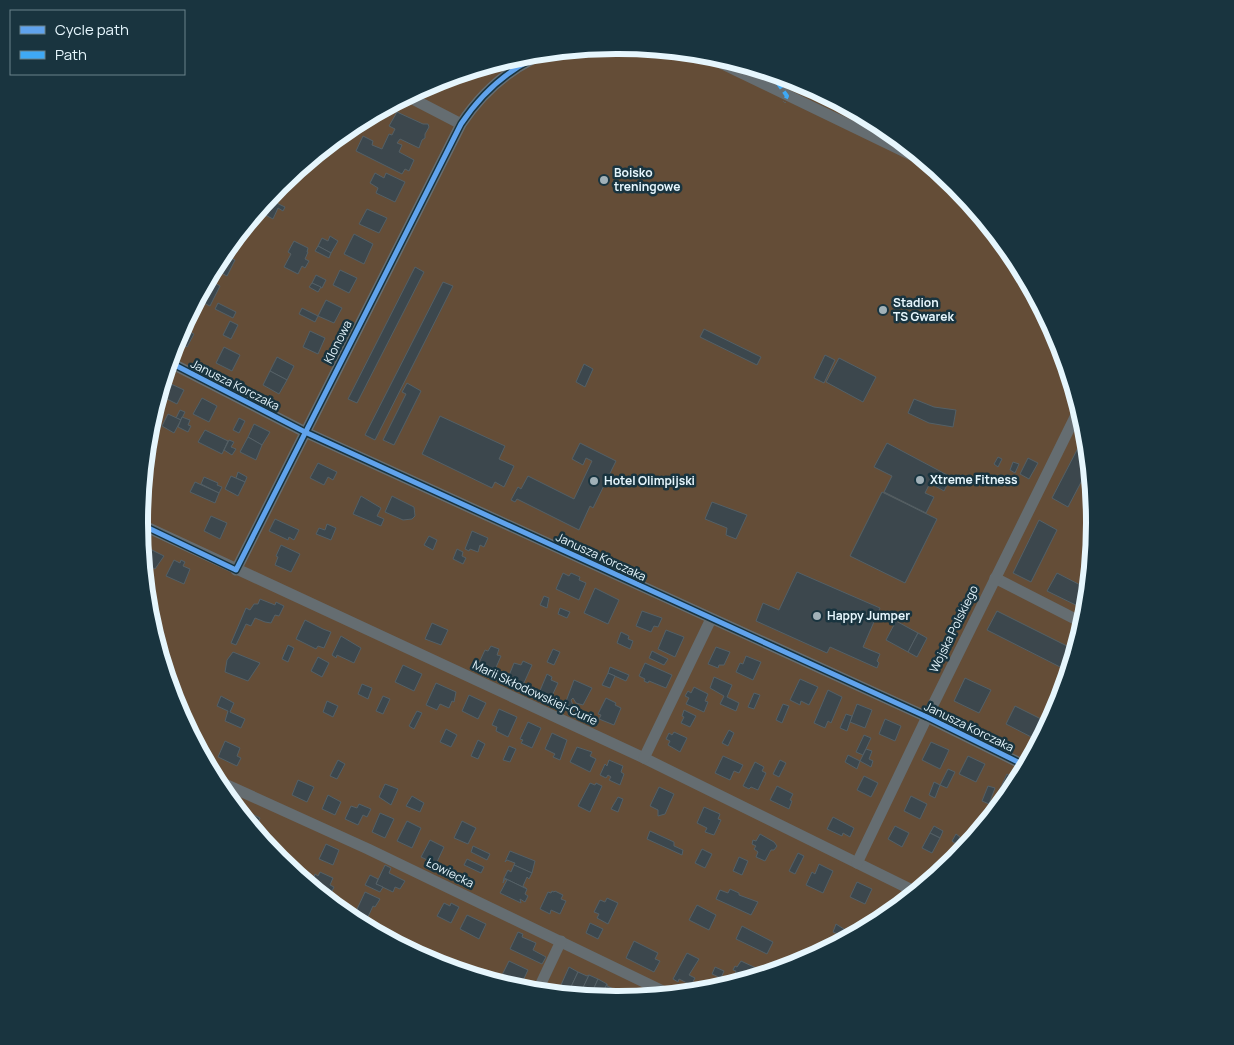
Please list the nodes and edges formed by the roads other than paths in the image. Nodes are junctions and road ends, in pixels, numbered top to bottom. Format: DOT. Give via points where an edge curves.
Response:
graph roads {
  1 [pos="521,64"];
  2 [pos="733,69"];
  3 [pos="415,100"];
  4 [pos="461,124"];
  5 [pos="900,149"];
  6 [pos="176,365"];
  7 [pos="1074,419"];
  8 [pos="305,432"];
  9 [pos="148,528"];
  10 [pos="236,570"];
  11 [pos="994,578"];
  12 [pos="711,618"];
  13 [pos="1076,619"];
  14 [pos="927,717"];
  15 [pos="644,758"];
  16 [pos="1019,763"];
  17 [pos="229,786"];
  18 [pos="857,863"];
  19 [pos="909,889"];
  20 [pos="561,941"];
  21 [pos="542,985"];
  22 [pos="659,989"];
  1 -- 4 [label="street, Klonowa" via="485,92"];
  2 -- 5 [label="street"];
  3 -- 4 [label="street"];
  4 -- 8 [label="street, Klonowa"];
  6 -- 8 [label="street, Janusza Korczaka"];
  7 -- 11 [label="street, Wojska Polskiego"];
  8 -- 10 [label="street, Klonowa"];
  8 -- 12 [label="street, Janusza Korczaka"];
  9 -- 10 [label="street, Marii Skłodowskiej-Curie"];
  10 -- 15 [label="street, Marii Skłodowskiej-Curie"];
  11 -- 13 [label="street"];
  11 -- 14 [label="street, Wojska Polskiego"];
  12 -- 14 [label="street, Janusza Korczaka"];
  12 -- 15 [label="street"];
  14 -- 16 [label="street, Janusza Korczaka"];
  14 -- 18 [label="street, Wojska Polskiego"];
  15 -- 18 [label="street, Marii Skłodowskiej-Curie"];
  17 -- 20 [label="street, Łowiecka"];
  18 -- 19 [label="street, Marii Skłodowskiej-Curie"];
  20 -- 21 [label="street"];
  20 -- 22 [label="street, Łowiecka"];
}
